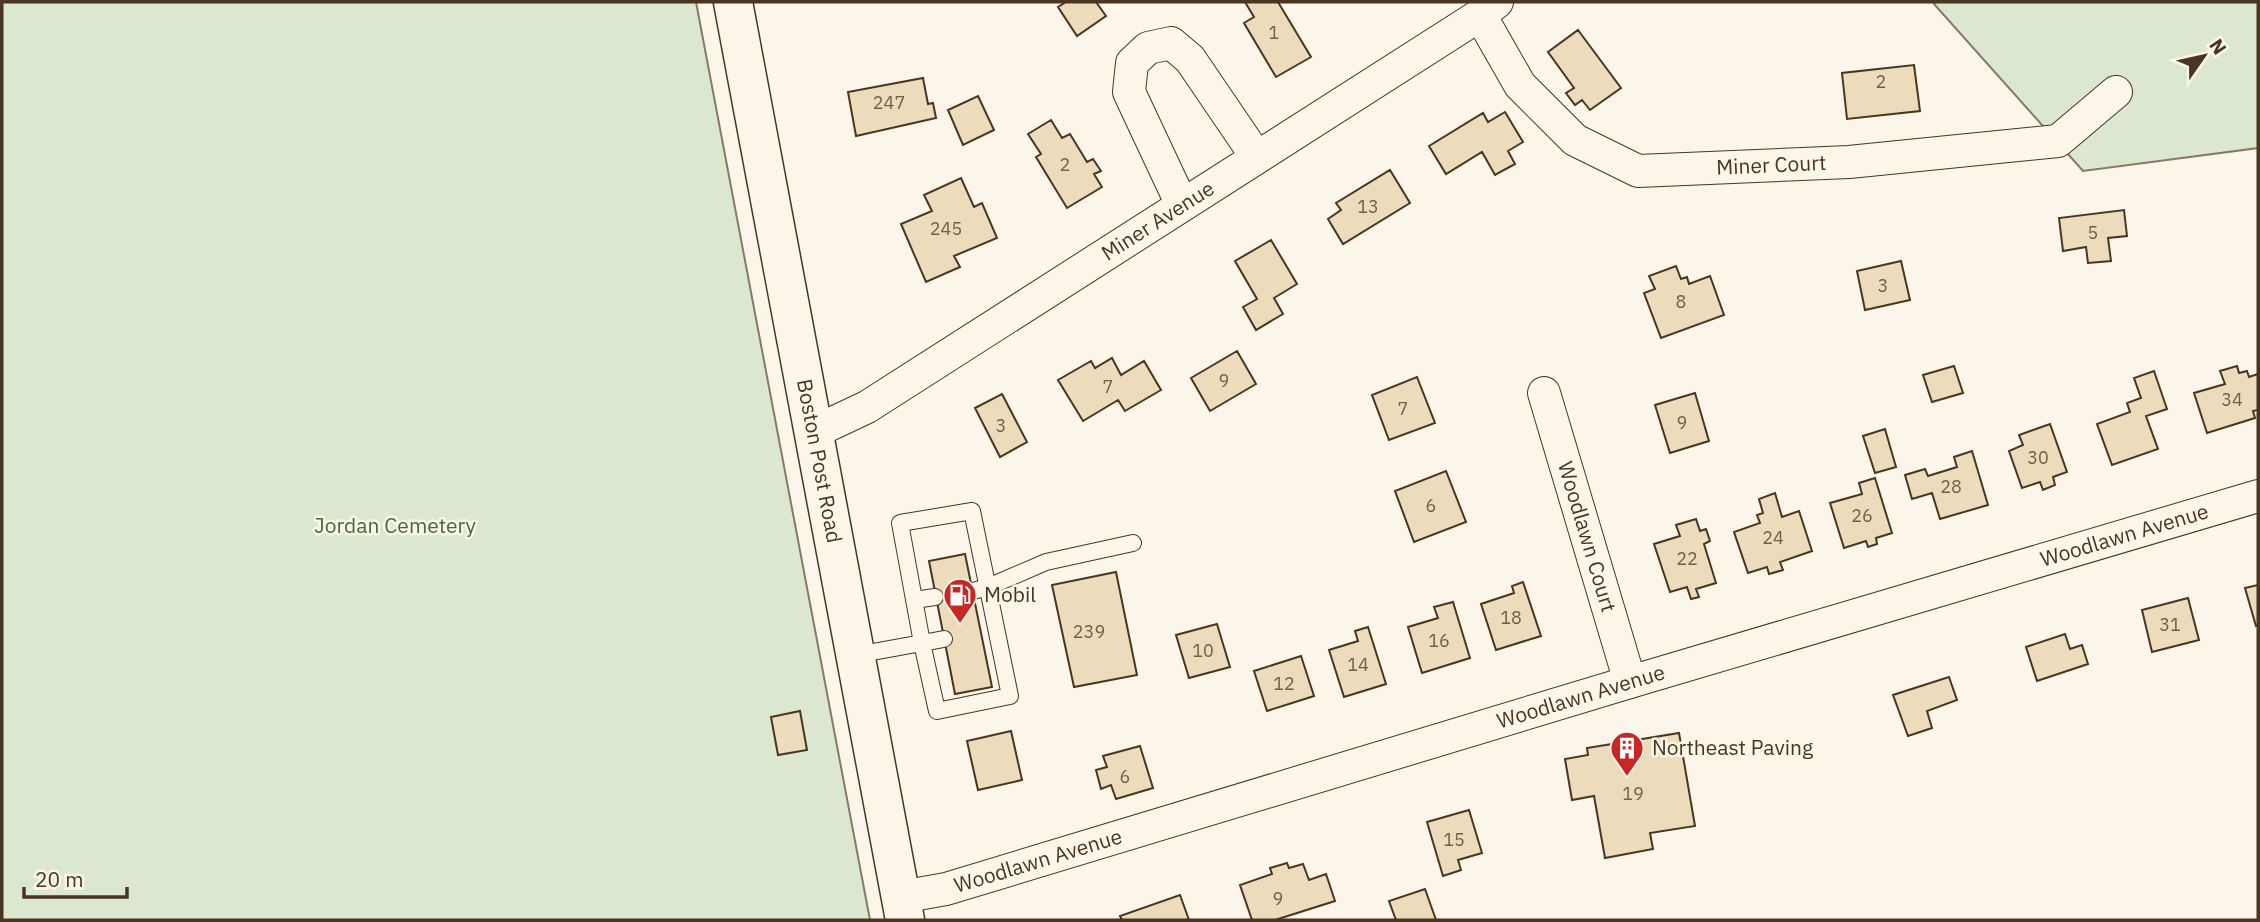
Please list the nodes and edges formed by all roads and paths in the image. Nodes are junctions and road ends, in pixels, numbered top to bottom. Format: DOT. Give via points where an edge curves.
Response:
graph roads {
  1 [pos="733,2"];
  2 [pos="1488,8"];
  3 [pos="2116,92"];
  4 [pos="1256,156"];
  5 [pos="1182,205"];
  6 [pos="1544,393"];
  7 [pos="814,432"];
  8 [pos="2258,496"];
  9 [pos="1133,544"];
  10 [pos="980,589"];
  11 [pos="935,597"];
  12 [pos="914,600"];
  13 [pos="944,639"];
  14 [pos="922,643"];
  15 [pos="856,655"];
  16 [pos="1630,682"];
  17 [pos="903,909"];
  1 -- 7 [label="main road, Boston Post Road"];
  2 -- 3 [label="street, Miner Court" via="1520,85 1575,140 1638,171 1849,162 2058,141"];
  2 -- 4 [label="street, Miner Avenue"];
  4 -- 5 [label="street, Miner Avenue"];
  4 -- 5 [label="street" via="1191,59 1171,43 1148,48 1132,63 1129,92"];
  5 -- 7 [label="street, Miner Avenue" via="867,407"];
  6 -- 16 [label="street, Woodlawn Court"];
  7 -- 15 [label="main road, Boston Post Road"];
  8 -- 16 [label="street, Woodlawn Avenue"];
  9 -- 10 [label="lane" via="1046,562"];
  10 -- 12 [label="lane" via="972,511 900,523"];
  10 -- 14 [label="lane" via="1010,696 937,711"];
  11 -- 12 [label="lane"];
  12 -- 14 [label="lane"];
  13 -- 14 [label="lane"];
  14 -- 15 [label="lane"];
  15 -- 17 [label="main road, Boston Post Road"];
  16 -- 17 [label="street, Woodlawn Avenue" via="960,886"];
}
